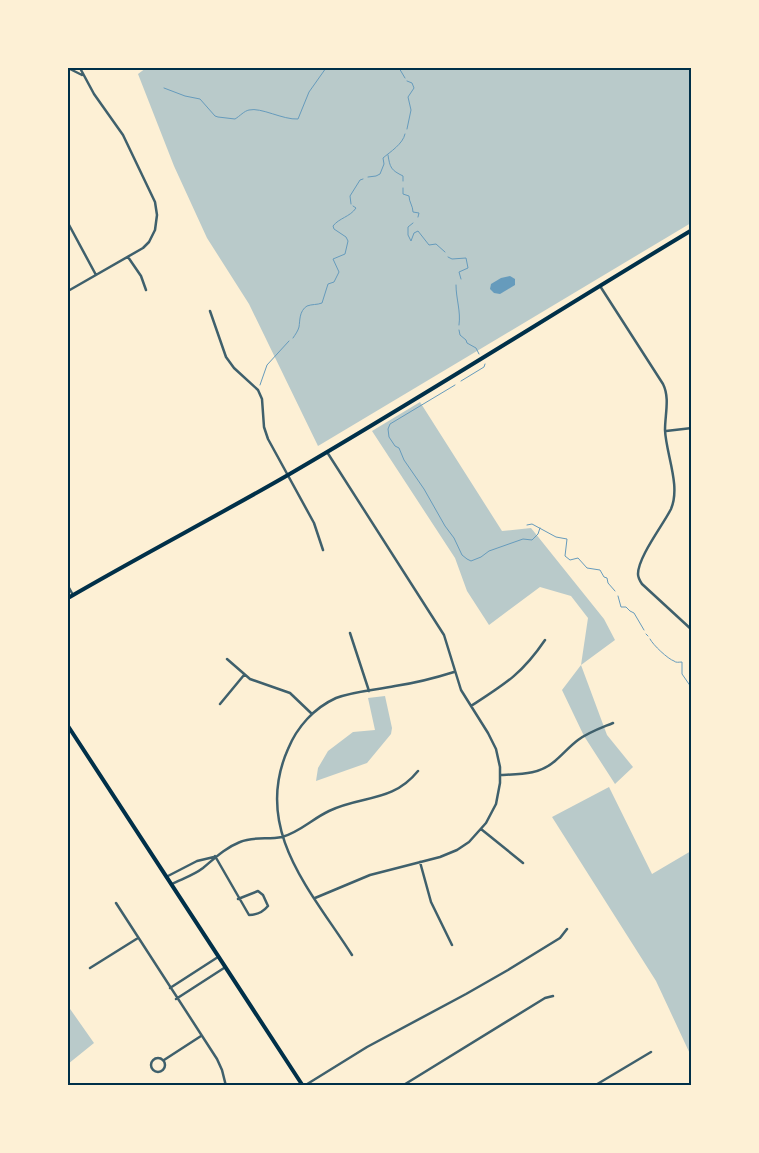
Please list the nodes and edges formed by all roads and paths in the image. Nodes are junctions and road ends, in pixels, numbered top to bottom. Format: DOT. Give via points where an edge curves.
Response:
graph roads {
  1 [pos="68,68"];
  2 [pos="80,68"];
  3 [pos="83,76"];
  4 [pos="68,224"];
  5 [pos="692,230"];
  6 [pos="128,257"];
  7 [pos="96,275"];
  8 [pos="600,286"];
  9 [pos="146,290"];
  10 [pos="68,291"];
  11 [pos="210,311"];
  12 [pos="692,428"];
  13 [pos="665,431"];
  14 [pos="327,452"];
  15 [pos="288,475"];
  16 [pos="323,550"];
  17 [pos="68,586"];
  18 [pos="73,595"];
  19 [pos="68,598"];
  20 [pos="692,630"];
  21 [pos="350,633"];
  22 [pos="545,640"];
  23 [pos="227,659"];
  24 [pos="454,672"];
  25 [pos="244,675"];
  26 [pos="369,691"];
  27 [pos="220,704"];
  28 [pos="471,706"];
  29 [pos="312,714"];
  30 [pos="613,723"];
  31 [pos="68,726"];
  32 [pos="418,771"];
  33 [pos="500,775"];
  34 [pos="481,829"];
  35 [pos="282,837"];
  36 [pos="215,856"];
  37 [pos="420,862"];
  38 [pos="523,863"];
  39 [pos="166,878"];
  40 [pos="171,885"];
  41 [pos="315,898"];
  42 [pos="238,899"];
  43 [pos="116,903"];
  44 [pos="567,930"];
  45 [pos="138,938"];
  46 [pos="452,945"];
  47 [pos="352,955"];
  48 [pos="218,958"];
  49 [pos="90,968"];
  50 [pos="224,968"];
  51 [pos="170,988"];
  52 [pos="553,996"];
  53 [pos="176,998"];
  54 [pos="201,1036"];
  55 [pos="651,1052"];
  56 [pos="164,1060"];
  57 [pos="226,1086"];
  58 [pos="303,1086"];
  59 [pos="402,1086"];
  60 [pos="594,1086"];
  1 -- 3 [label="street"];
  2 -- 3 [label="street"];
  3 -- 6 [label="street" via="123,135 156,207 157,222 152,237 143,248"];
  4 -- 7 [label="street"];
  5 -- 8 [label="main road"];
  6 -- 7 [label="street"];
  6 -- 9 [label="street"];
  7 -- 10 [label="street"];
  8 -- 13 [label="street" via="665,388"];
  8 -- 14 [label="main road"];
  11 -- 15 [label="street" via="226,357 258,390 268,439"];
  12 -- 13 [label="street"];
  13 -- 20 [label="street" via="674,500 639,568 638,578"];
  14 -- 15 [label="main road"];
  14 -- 24 [label="street" via="444,635"];
  15 -- 16 [label="street" via="314,523"];
  15 -- 18 [label="main road"];
  17 -- 18 [label="street"];
  18 -- 19 [label="main road"];
  21 -- 26 [label="street"];
  22 -- 28 [label="street" via="514,677"];
  23 -- 25 [label="street"];
  24 -- 26 [label="street"];
  24 -- 28 [label="street"];
  25 -- 27 [label="street"];
  25 -- 29 [label="street" via="290,694"];
  26 -- 29 [label="street" via="337,698"];
  28 -- 33 [label="street" via="493,743"];
  29 -- 35 [label="street" via="292,740 280,771 277,805"];
  30 -- 33 [label="street" via="586,735 544,768 526,774"];
  31 -- 39 [label="main road"];
  32 -- 35 [label="street" via="395,791 332,810 304,828"];
  33 -- 34 [label="street" via="496,804"];
  34 -- 37 [label="street" via="457,850"];
  34 -- 38 [label="street"];
  35 -- 36 [label="street" via="248,839"];
  35 -- 41 [label="street" via="293,863"];
  36 -- 39 [label="street" via="197,861"];
  36 -- 40 [label="street" via="202,869"];
  36 -- 42 [label="street"];
  37 -- 41 [label="street" via="370,875"];
  37 -- 46 [label="street" via="431,902"];
  39 -- 40 [label="main road"];
  40 -- 48 [label="main road"];
  41 -- 47 [label="street"];
  42 -- 42 [label="street" via="249,915 256,915 268,906 258,891"];
  43 -- 45 [label="street"];
  44 -- 58 [label="street" via="560,938 508,970"];
  45 -- 49 [label="street"];
  45 -- 51 [label="street"];
  48 -- 50 [label="main road"];
  48 -- 51 [label="street"];
  50 -- 53 [label="street"];
  50 -- 58 [label="main road"];
  51 -- 53 [label="street"];
  52 -- 59 [label="street"];
  53 -- 54 [label="street"];
  54 -- 56 [label="street"];
  54 -- 57 [label="street" via="220,1065"];
  55 -- 60 [label="street"];
  56 -- 56 [label="street" via="162,1071 155,1072 151,1062 160,1057"];
}
